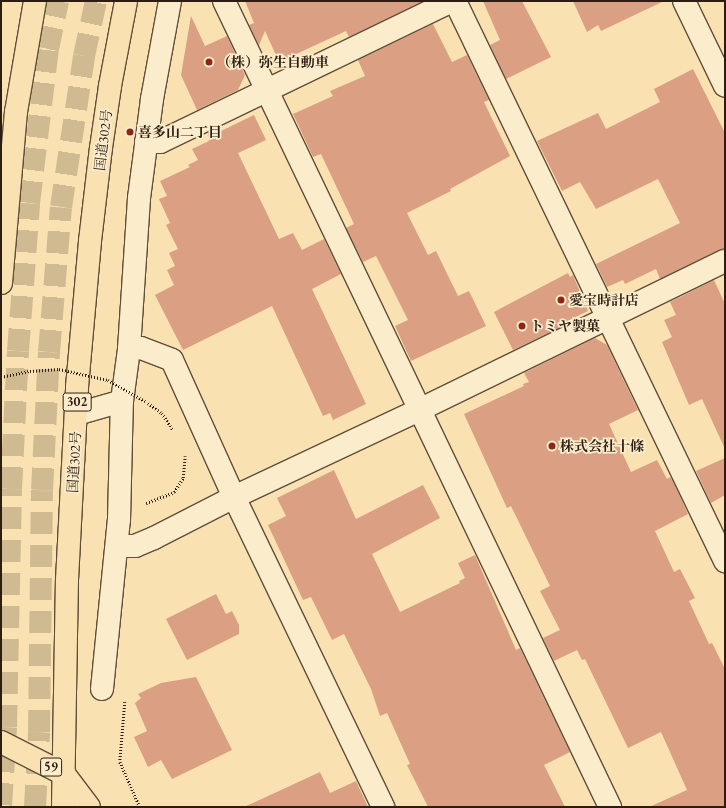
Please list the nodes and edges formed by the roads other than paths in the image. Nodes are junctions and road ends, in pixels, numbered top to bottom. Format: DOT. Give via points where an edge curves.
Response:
graph roads {
  1 [pos="35,1"];
  2 [pos="126,1"];
  3 [pos="170,1"];
  4 [pos="224,1"];
  5 [pos="454,1"];
  6 [pos="684,1"];
  7 [pos="725,86"];
  8 [pos="269,91"];
  9 [pos="146,142"];
  10 [pos="725,261"];
  11 [pos="1,283"];
  12 [pos="608,317"];
  13 [pos="129,349"];
  14 [pos="122,401"];
  15 [pos="421,409"];
  16 [pos="77,414"];
  17 [pos="234,497"];
  18 [pos="117,546"];
  19 [pos="725,561"];
  20 [pos="102,689"];
  21 [pos="1,742"];
  22 [pos="64,774"];
  23 [pos="63,807"];
  24 [pos="90,807"];
  25 [pos="383,807"];
  26 [pos="610,807"];
  1 -- 11 [label="main road" via="16,112"];
  2 -- 16 [label="main road, 国道302号 / 302" via="110,86 90,241"];
  3 -- 9 [label="street"];
  4 -- 8 [label="street"];
  5 -- 8 [label="street"];
  5 -- 12 [label="street"];
  6 -- 7 [label="street"];
  8 -- 9 [label="street" via="160,142"];
  8 -- 15 [label="street"];
  9 -- 13 [label="street"];
  10 -- 12 [label="street"];
  12 -- 15 [label="street"];
  12 -- 19 [label="street"];
  13 -- 14 [label="street"];
  13 -- 17 [label="street" via="141,348 172,360"];
  14 -- 16 [label="street"];
  14 -- 18 [label="street"];
  15 -- 17 [label="street"];
  15 -- 26 [label="street"];
  16 -- 22 [label="main road, 国道302号 / 302" via="67,580"];
  17 -- 18 [label="street" via="135,546"];
  17 -- 25 [label="street"];
  18 -- 20 [label="street"];
  21 -- 22 [label="main road, 59"];
  22 -- 23 [label="main road, 国道302号 / 302"];
  22 -- 24 [label="main road, 59"];
}
